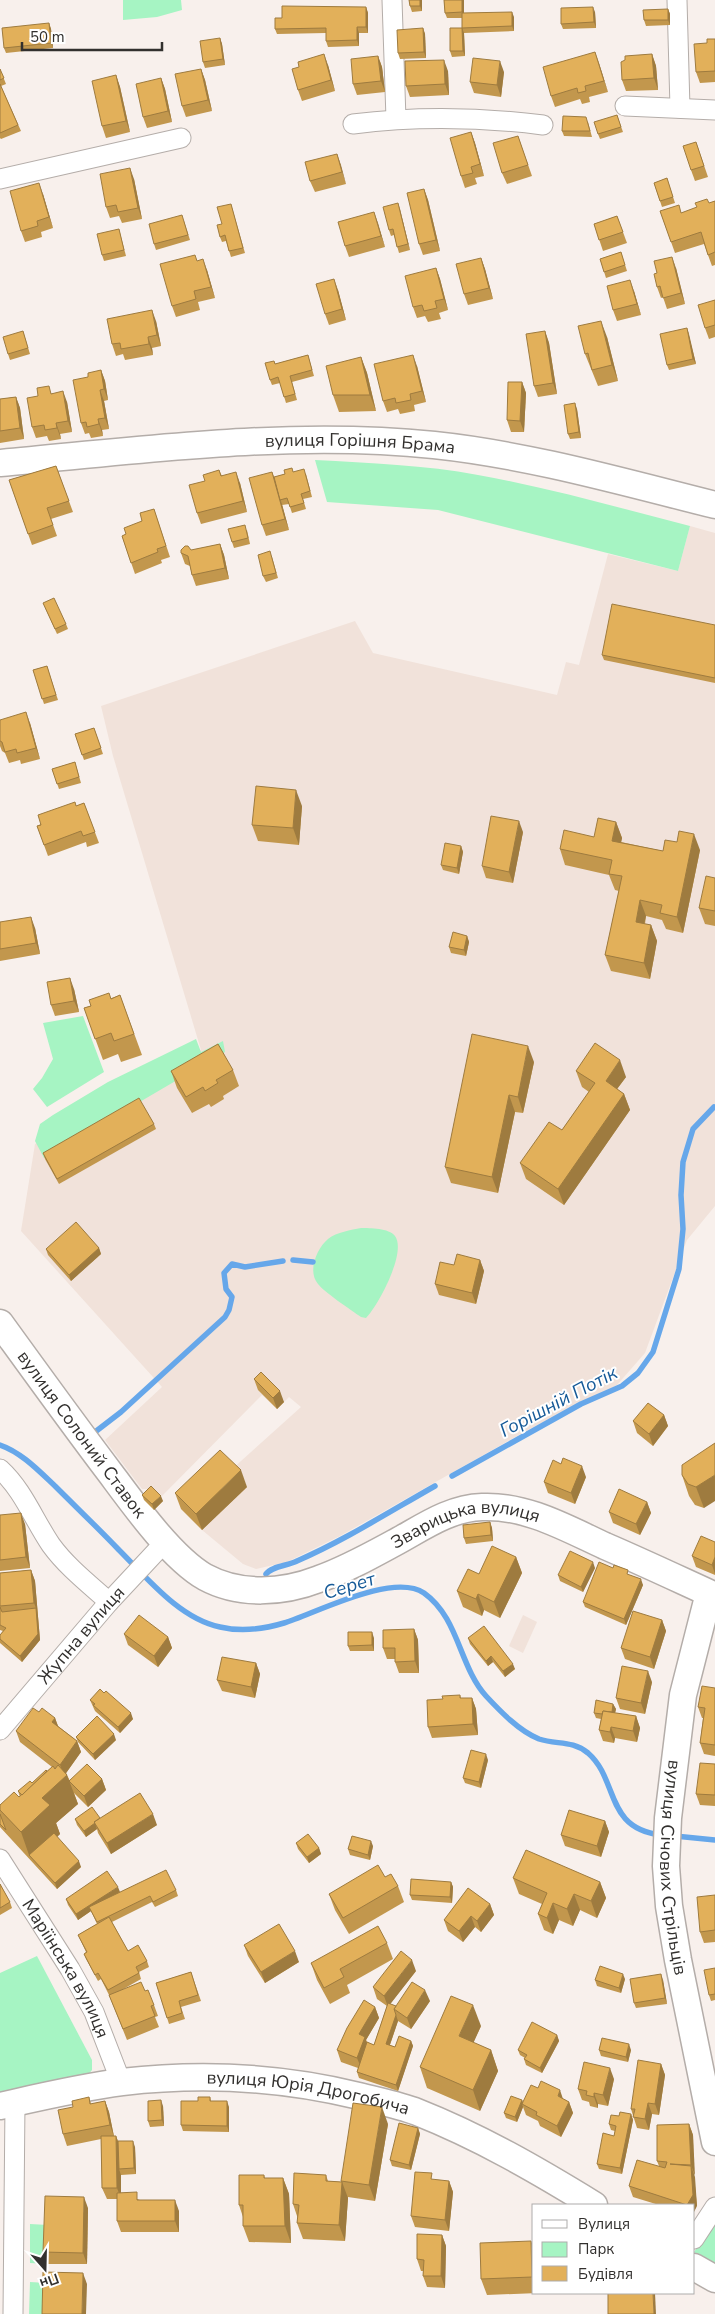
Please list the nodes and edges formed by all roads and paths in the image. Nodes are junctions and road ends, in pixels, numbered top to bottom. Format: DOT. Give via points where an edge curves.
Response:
graph roads {
  1 [pos="392,0"];
  2 [pos="677,0"];
  3 [pos="625,106"];
  4 [pos="680,108"];
  5 [pos="715,110"];
  6 [pos="396,119"];
  7 [pos="353,124"];
  8 [pos="543,124"];
  9 [pos="181,138"];
  10 [pos="0,179"];
  11 [pos="0,463"];
  12 [pos="715,505"];
  13 [pos="0,1323"];
  14 [pos="0,1469"];
  15 [pos="165,1542"];
  16 [pos="712,1594"];
  17 [pos="109,1602"];
  18 [pos="0,1730"];
  19 [pos="0,1859"];
  20 [pos="121,2082"];
  21 [pos="8,2104"];
  22 [pos="715,2142"];
  23 [pos="592,2204"];
  24 [pos="715,2207"];
  25 [pos="695,2237"];
  26 [pos="695,2268"];
  27 [pos="715,2280"];
  28 [pos="13,2314"];
  1 -- 6 [label="street"];
  2 -- 4 [label="street"];
  3 -- 4 [label="street"];
  4 -- 5 [label="street"];
  6 -- 7 [label="street"];
  6 -- 8 [label="street" via="459,118"];
  9 -- 10 [label="street"];
  11 -- 12 [label="street, вулиця Горішня Брама" via="253,442 390,442 502,455"];
  13 -- 15 [label="street, вулиця Солоний Ставок"];
  14 -- 17 [label="street" via="13,1481 64,1562"];
  15 -- 16 [label="street, Зварицька вулиця" via="204,1576 243,1589 272,1590 320,1579 455,1512 483,1507 505,1508 548,1520"];
  15 -- 17 [label="street, Жупна вулиця"];
  16 -- 22 [label="street, вулиця Січових Стрільців" via="683,1695 666,1851 669,1906 678,1960"];
  17 -- 18 [label="street, Жупна вулиця"];
  19 -- 20 [label="street, Маріїнська вулиця" via="70,1968 94,2012"];
  20 -- 21 [label="street, вулиця Юрія Дрогобича"];
  20 -- 23 [label="street, вулиця Юрія Дрогобича" via="166,2078 244,2078 310,2086 399,2106 482,2140"];
  21 -- 28 [label="street"];
  24 -- 25 [label="street"];
  26 -- 27 [label="street"];
}
